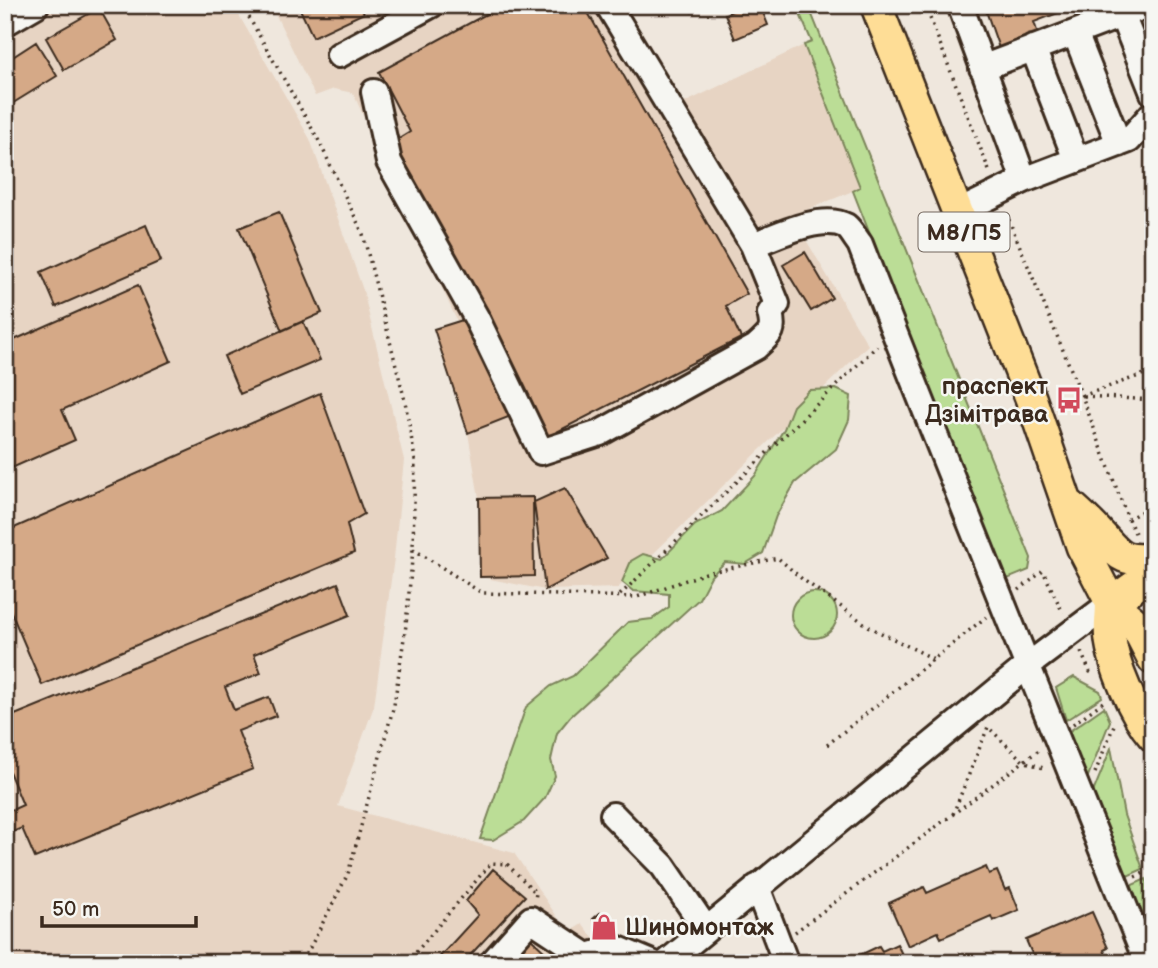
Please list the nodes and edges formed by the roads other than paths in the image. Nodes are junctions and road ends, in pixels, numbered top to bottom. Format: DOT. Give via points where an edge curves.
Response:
graph roads {
  1 [pos="36,5"];
  2 [pos="431,5"];
  3 [pos="608,5"];
  4 [pos="876,5"];
  5 [pos="960,5"];
  6 [pos="1148,5"];
  7 [pos="1122,15"];
  8 [pos="5,23"];
  9 [pos="1075,33"];
  10 [pos="1033,48"];
  11 [pos="339,55"];
  12 [pos="982,68"];
  13 [pos="374,92"];
  14 [pos="1153,93"];
  15 [pos="1153,113"];
  16 [pos="1119,144"];
  17 [pos="1076,160"];
  18 [pos="1024,180"];
  19 [pos="957,213"];
  20 [pos="752,244"];
  21 [pos="1068,503"];
  22 [pos="1153,559"];
  23 [pos="1153,573"];
  24 [pos="1111,603"];
  25 [pos="1153,659"];
  26 [pos="1027,666"];
  27 [pos="1153,736"];
  28 [pos="613,815"];
  29 [pos="757,887"];
  30 [pos="706,929"];
  31 [pos="782,953"];
  32 [pos="583,960"];
  33 [pos="492,963"];
  34 [pos="652,963"];
  35 [pos="666,963"];
  36 [pos="1147,963"];
  1 -- 8 [label="street"];
  2 -- 11 [label="street"];
  3 -- 20 [label="street"];
  4 -- 19 [label="main road, М8/П5"];
  5 -- 12 [label="street"];
  6 -- 7 [label="street"];
  7 -- 9 [label="street"];
  7 -- 14 [label="street"];
  9 -- 10 [label="street"];
  9 -- 16 [label="street"];
  10 -- 12 [label="street"];
  10 -- 17 [label="street"];
  12 -- 18 [label="street"];
  13 -- 20 [label="street" via="389,162 476,317 541,452 600,433 756,347 770,334 774,325 770,313 776,304"];
  15 -- 16 [label="street" via="1129,140"];
  16 -- 17 [label="street"];
  17 -- 18 [label="street"];
  18 -- 19 [label="street"];
  19 -- 21 [label="main road, М8/П5"];
  20 -- 26 [label="street" via="827,221 847,227 860,244"];
  21 -- 22 [label="main road" via="1113,551 1128,558"];
  21 -- 24 [label="main road, М8/П5" via="1082,547"];
  23 -- 24 [label="main road"];
  24 -- 25 [label="main road, М8/П5" via="1135,622"];
  24 -- 26 [label="street"];
  24 -- 27 [label="main road" via="1110,638 1117,665 1142,723"];
  26 -- 29 [label="street"];
  26 -- 36 [label="street"];
  28 -- 30 [label="street" via="663,866"];
  29 -- 30 [label="street"];
  29 -- 31 [label="street"];
  30 -- 35 [label="street"];
  32 -- 33 [label="street" via="531,919"];
  32 -- 34 [label="street" via="616,948"];
}
